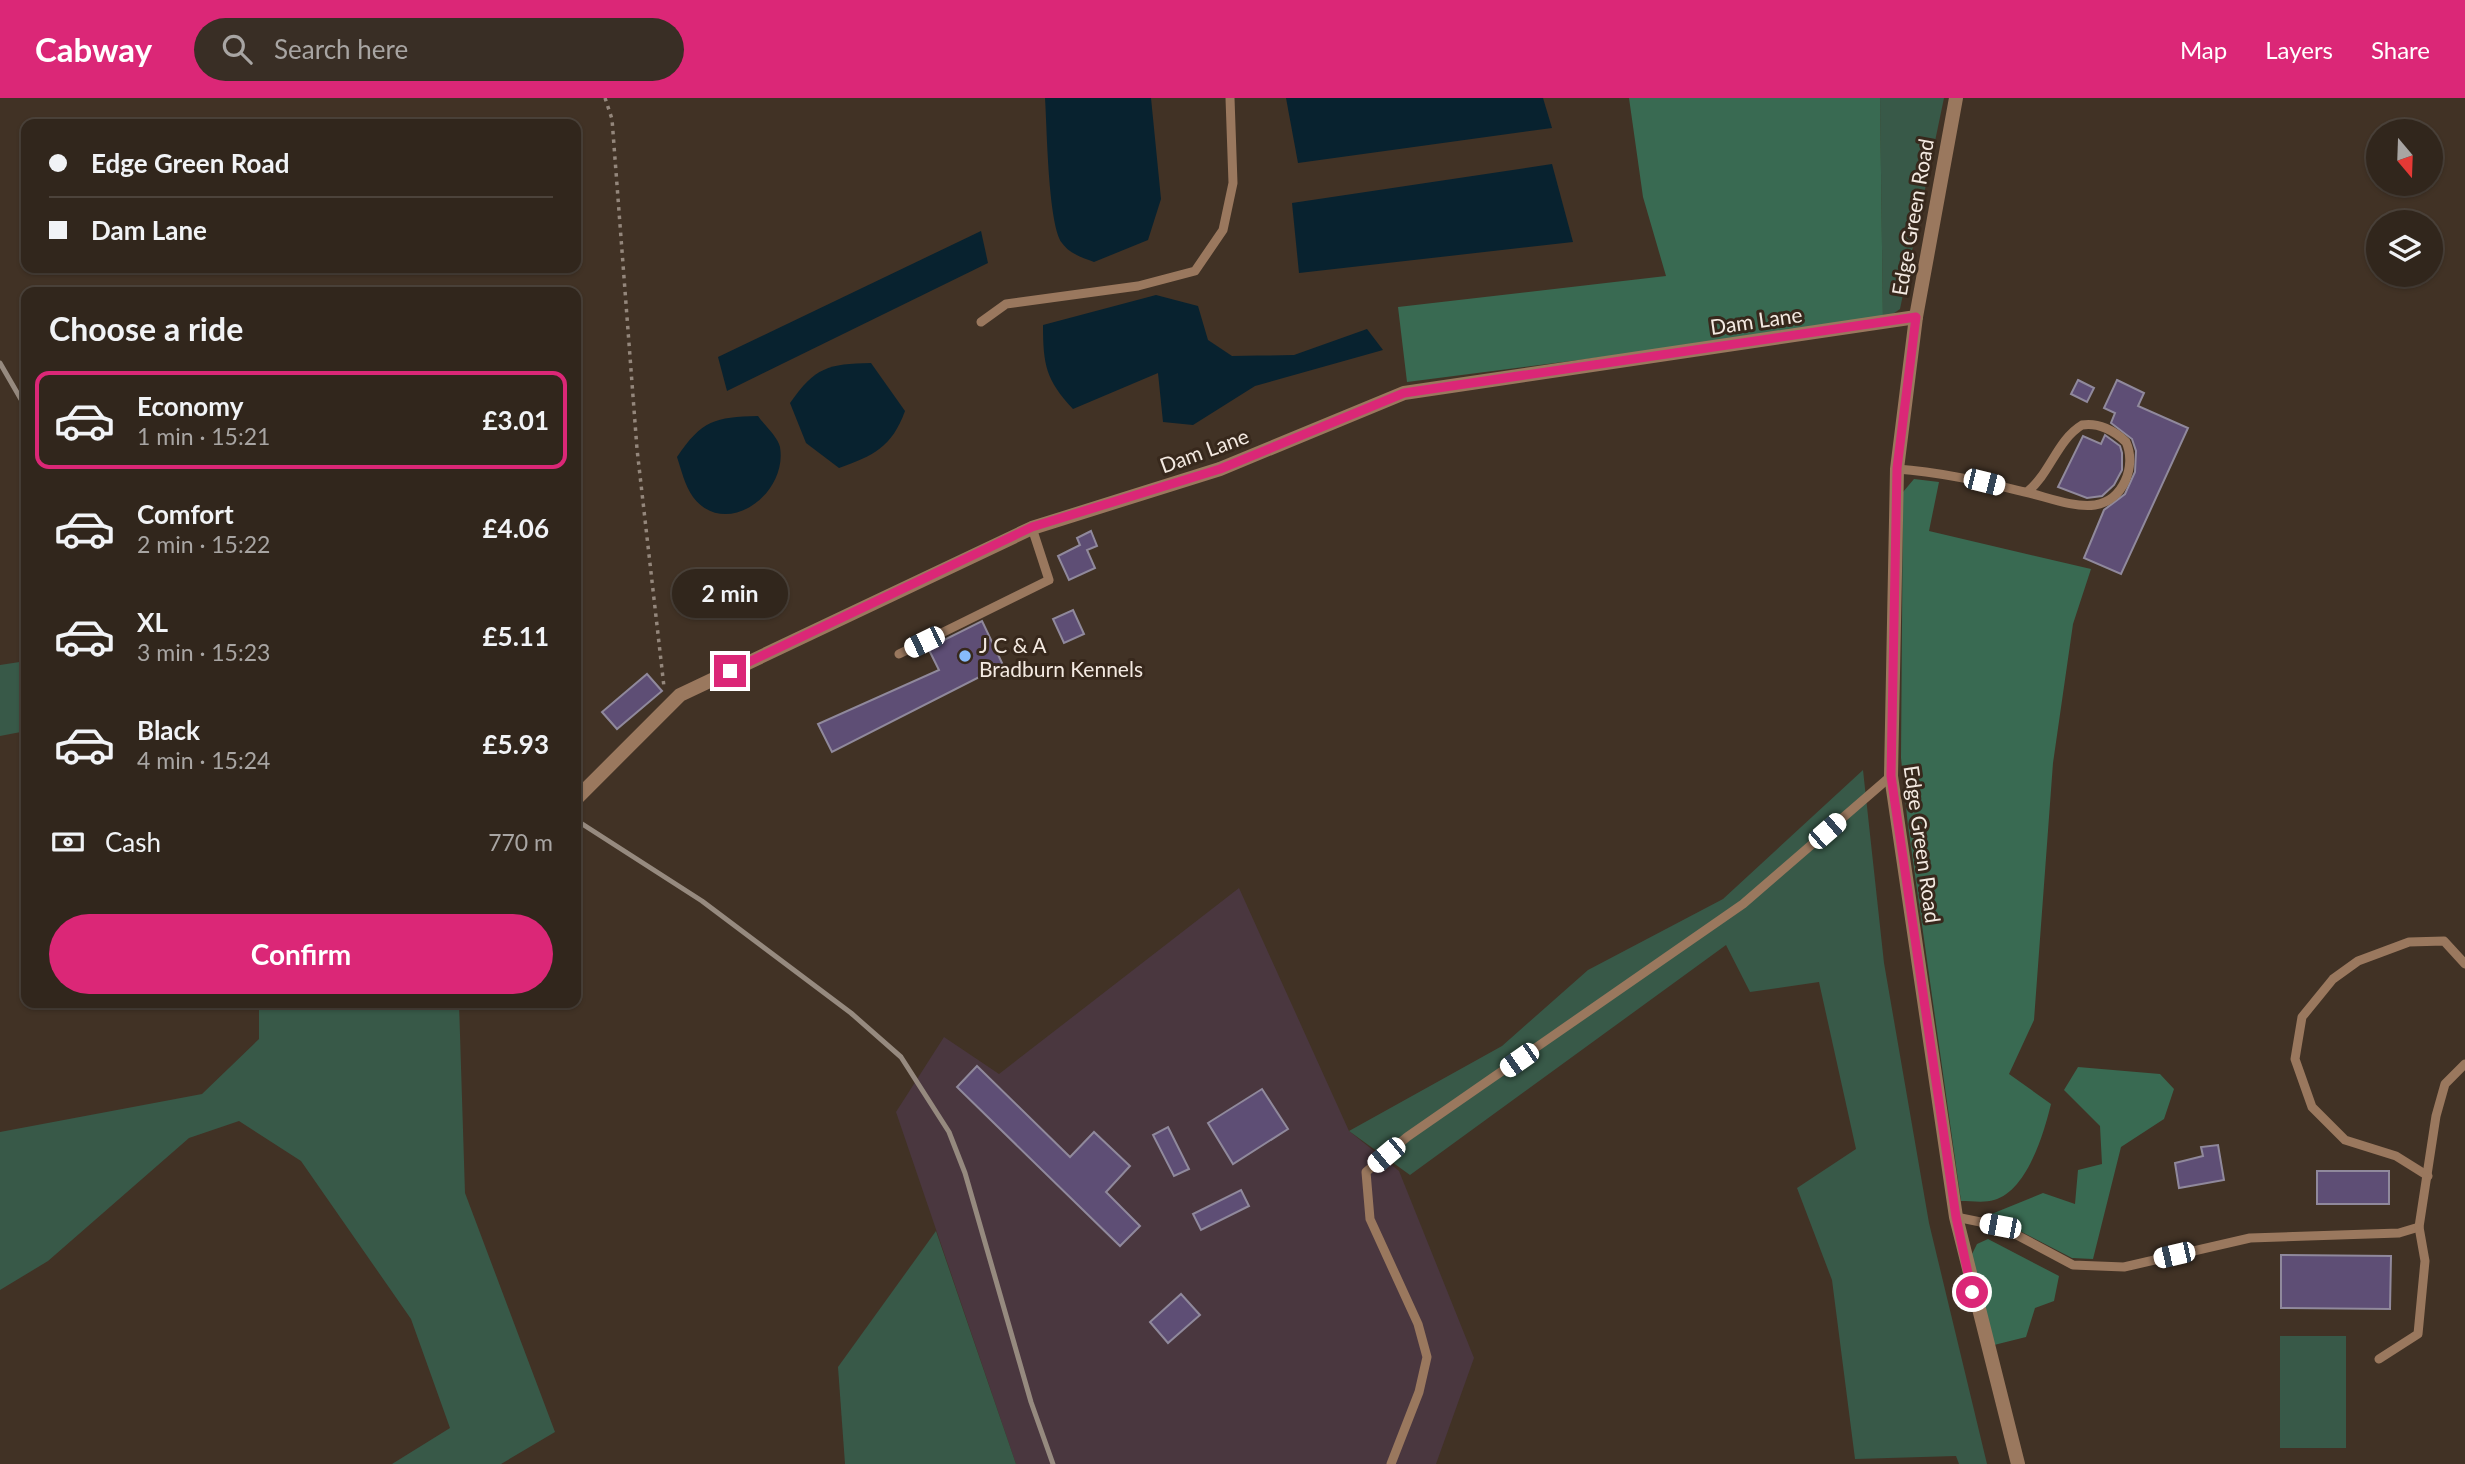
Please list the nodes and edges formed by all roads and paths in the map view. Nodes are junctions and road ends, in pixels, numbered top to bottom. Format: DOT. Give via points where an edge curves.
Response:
graph roads {
  1 [pos="605,98"];
  2 [pos="1230,98"];
  3 [pos="1955,98"];
  4 [pos="1916,317"];
  5 [pos="981,322"];
  6 [pos="1897,468"];
  7 [pos="2027,492"];
  8 [pos="1032,527"];
  9 [pos="899,654"];
  10 [pos="666,708"];
  11 [pos="1891,776"];
  12 [pos="581,794"];
  13 [pos="2465,964"];
  14 [pos="2465,1064"];
  15 [pos="2428,1176"];
  16 [pos="1956,1217"];
  17 [pos="2419,1227"];
  18 [pos="2379,1359"];
  19 [pos="1391,1464"];
  20 [pos="2018,1464"];
  1 -- 10 [label="path" via="612,119 637,449"];
  2 -- 5 [label="lane" via="1233,183 1223,230 1195,271 1138,286 1006,304"];
  3 -- 4 [label="street, Edge Green Road"];
  4 -- 6 [label="street, Edge Green Road"];
  4 -- 8 [label="street, Dam Lane" via="1404,393 1220,469"];
  6 -- 7 [label="lane" via="1944,472"];
  6 -- 11 [label="street, Edge Green Road"];
  7 -- 7 [label="lane" via="2080,505 2108,501 2129,470 2126,442 2108,429 2082,425 2065,440 2041,481"];
  8 -- 9 [label="lane" via="1049,580"];
  8 -- 10 [label="street, Dam Lane" via="680,695"];
  10 -- 12 [label="street, Dam Lane"];
  11 -- 16 [label="street, Edge Green Road"];
  11 -- 19 [label="lane" via="1743,904 1407,1137 1366,1172 1370,1219 1418,1324 1427,1357 1419,1392"];
  13 -- 15 [label="lane" via="2444,941 2409,942 2350,967 2333,979 2302,1017 2295,1059 2312,1107 2345,1140 2396,1156"];
  14 -- 15 [label="lane" via="2445,1084"];
  15 -- 17 [label="lane"];
  16 -- 17 [label="lane" via="2000,1226 2073,1265 2123,1267 2250,1238 2399,1233"];
  16 -- 20 [label="street, Edge Green Road"];
  17 -- 18 [label="lane" via="2425,1261 2418,1334"];
}
